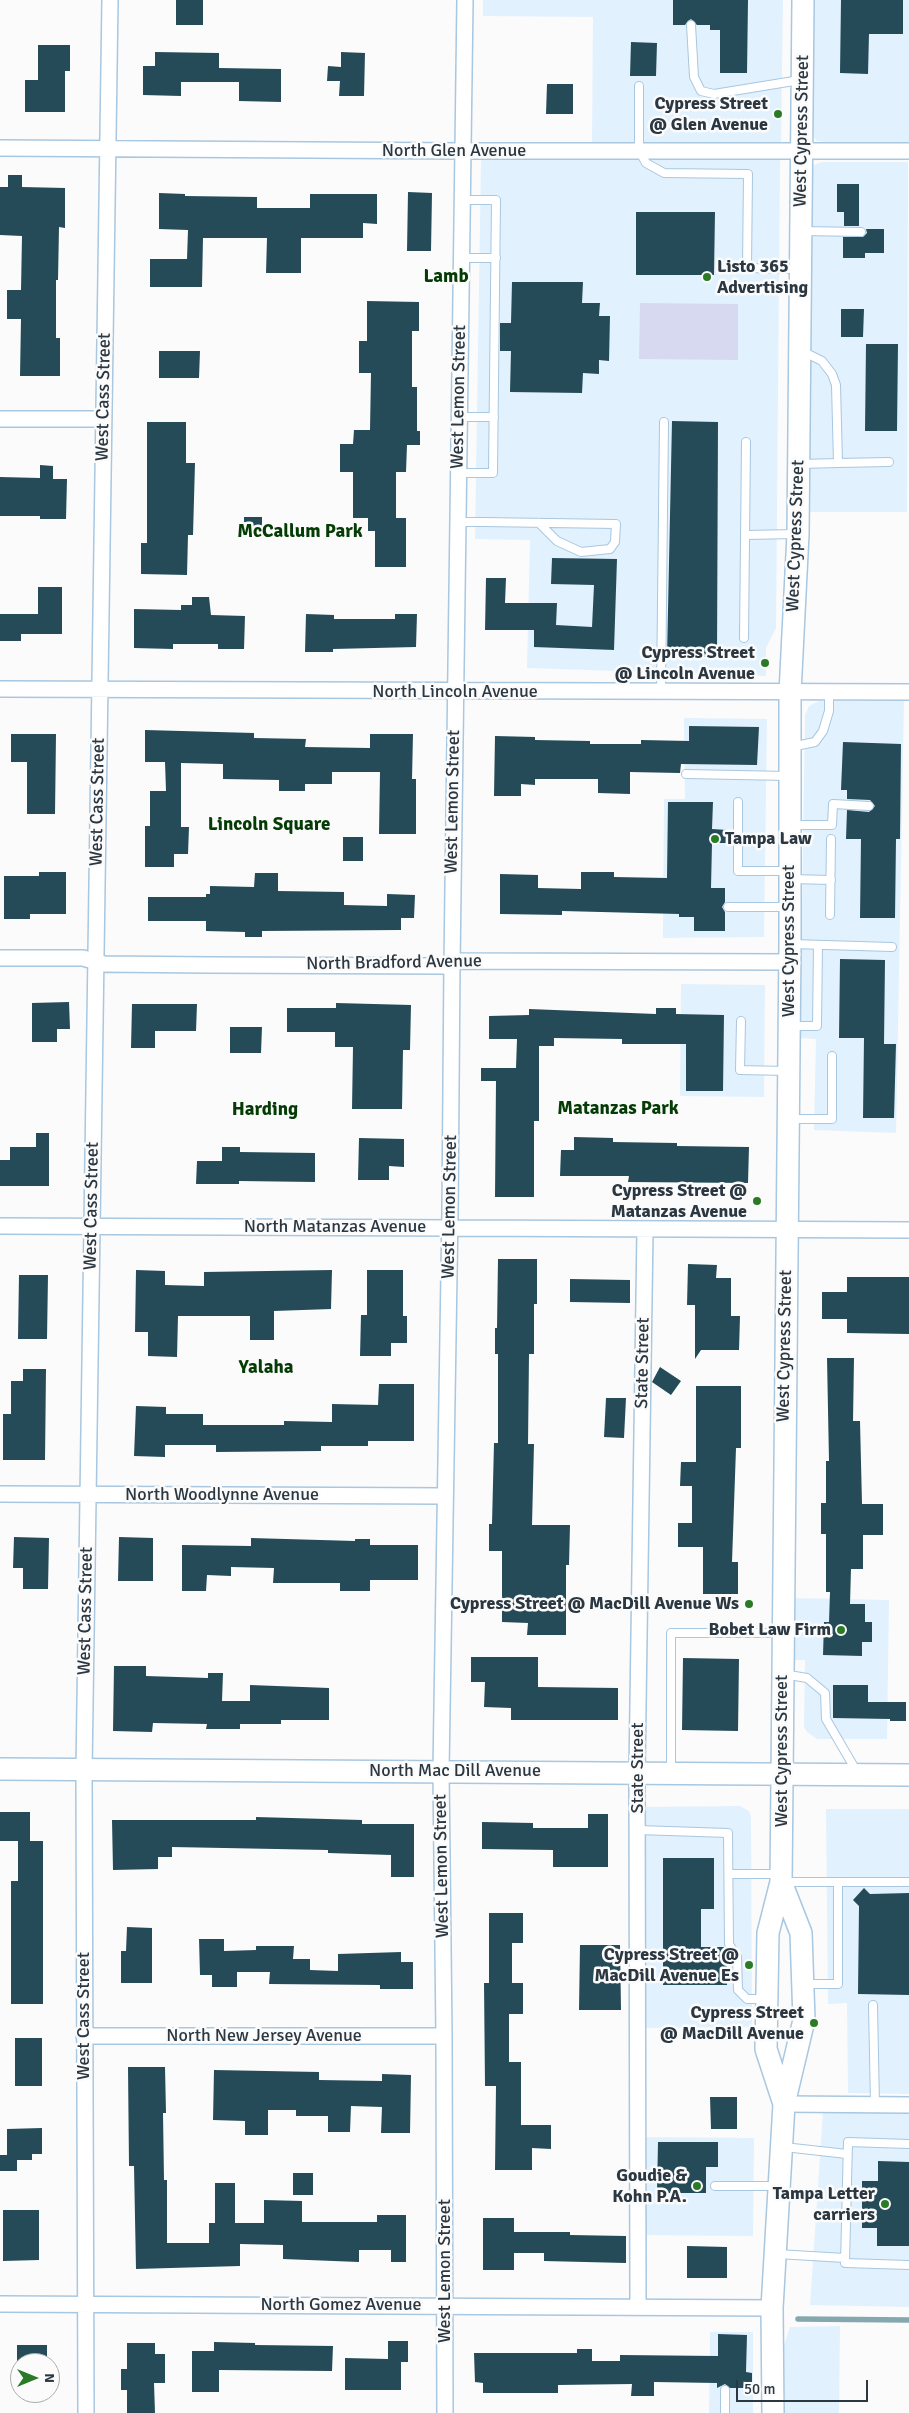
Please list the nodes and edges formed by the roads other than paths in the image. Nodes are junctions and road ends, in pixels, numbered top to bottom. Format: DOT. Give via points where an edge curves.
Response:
graph roads {
  1 [pos="110,0"];
  2 [pos="465,0"];
  3 [pos="803,0"];
  4 [pos="691,25"];
  5 [pos="802,79"];
  6 [pos="639,86"];
  7 [pos="0,148"];
  8 [pos="108,148"];
  9 [pos="639,150"];
  10 [pos="802,150"];
  11 [pos="463,151"];
  12 [pos="909,151"];
  13 [pos="462,200"];
  14 [pos="800,231"];
  15 [pos="861,232"];
  16 [pos="462,258"];
  17 [pos="496,258"];
  18 [pos="800,269"];
  19 [pos="800,350"];
  20 [pos="459,417"];
  21 [pos="494,417"];
  22 [pos="0,419"];
  23 [pos="104,419"];
  24 [pos="664,422"];
  25 [pos="746,442"];
  26 [pos="889,462"];
  27 [pos="838,463"];
  28 [pos="798,464"];
  29 [pos="458,473"];
  30 [pos="457,522"];
  31 [pos="539,523"];
  32 [pos="798,534"];
  33 [pos="745,535"];
  34 [pos="744,638"];
  35 [pos="0,689"];
  36 [pos="100,689"];
  37 [pos="455,692"];
  38 [pos="829,692"];
  39 [pos="909,692"];
  40 [pos="661,693"];
  41 [pos="790,693"];
  42 [pos="790,748"];
  43 [pos="686,774"];
  44 [pos="790,776"];
  45 [pos="738,802"];
  46 [pos="869,806"];
  47 [pos="790,825"];
  48 [pos="831,839"];
  49 [pos="790,875"];
  50 [pos="831,880"];
  51 [pos="728,907"];
  52 [pos="790,907"];
  53 [pos="830,915"];
  54 [pos="818,945"];
  55 [pos="892,947"];
  56 [pos="790,953"];
  57 [pos="0,958"];
  58 [pos="94,961"];
  59 [pos="452,963"];
  60 [pos="741,1021"];
  61 [pos="789,1026"];
  62 [pos="832,1056"];
  63 [pos="788,1071"];
  64 [pos="788,1119"];
  65 [pos="0,1226"];
  66 [pos="93,1226"];
  67 [pos="450,1228"];
  68 [pos="786,1228"];
  69 [pos="645,1230"];
  70 [pos="909,1230"];
  71 [pos="0,1494"];
  72 [pos="88,1494"];
  73 [pos="445,1496"];
  74 [pos="783,1633"];
  75 [pos="782,1674"];
  76 [pos="0,1769"];
  77 [pos="84,1770"];
  78 [pos="441,1771"];
  79 [pos="637,1772"];
  80 [pos="671,1772"];
  81 [pos="782,1773"];
  82 [pos="858,1774"];
  83 [pos="909,1775"];
  84 [pos="638,1830"];
  85 [pos="729,1874"];
  86 [pos="781,1878"];
  87 [pos="838,1882"];
  88 [pos="909,1882"];
  89 [pos="803,1984"];
  90 [pos="767,1999"];
  91 [pos="873,2005"];
  92 [pos="84,2036"];
  93 [pos="444,2036"];
  94 [pos="784,2104"];
  95 [pos="875,2105"];
  96 [pos="909,2105"];
  97 [pos="909,2144"];
  98 [pos="782,2146"];
  99 [pos="847,2154"];
  100 [pos="714,2186"];
  101 [pos="780,2186"];
  102 [pos="776,2254"];
  103 [pos="845,2258"];
  104 [pos="909,2265"];
  105 [pos="0,2304"];
  106 [pos="85,2304"];
  107 [pos="445,2306"];
  108 [pos="638,2307"];
  109 [pos="772,2308"];
  110 [pos="726,2390"];
  111 [pos="86,2413"];
  112 [pos="445,2413"];
  113 [pos="725,2413"];
  114 [pos="773,2413"];
  1 -- 8 [label="street, West Cass Street"];
  2 -- 11 [label="street, West Lemon Street"];
  3 -- 5 [label="street, West Cypress Street"];
  4 -- 5 [label="lane" via="694,78 701,91 714,94"];
  5 -- 10 [label="street, West Cypress Street"];
  6 -- 9 [label="lane"];
  7 -- 8 [label="street, North Glen Avenue"];
  8 -- 11 [label="street, North Glen Avenue"];
  8 -- 23 [label="street, West Cass Street"];
  9 -- 10 [label="street, North Glen Avenue"];
  9 -- 11 [label="street, North Glen Avenue"];
  9 -- 18 [label="lane" via="646,163 664,172 748,174 747,268"];
  10 -- 12 [label="street, North Glen Avenue"];
  10 -- 14 [label="street, West Cypress Street"];
  11 -- 13 [label="street, West Lemon Street"];
  13 -- 16 [label="street, West Lemon Street"];
  13 -- 17 [label="lane" via="496,200"];
  14 -- 15 [label="lane"];
  14 -- 18 [label="street, West Cypress Street"];
  16 -- 17 [label="lane"];
  16 -- 20 [label="street, West Lemon Street"];
  17 -- 21 [label="lane"];
  18 -- 19 [label="street, West Cypress Street"];
  19 -- 27 [label="lane" via="822,361 836,385"];
  19 -- 28 [label="street, West Cypress Street"];
  20 -- 21 [label="lane"];
  20 -- 29 [label="street, West Lemon Street"];
  21 -- 29 [label="lane" via="493,473"];
  22 -- 23 [label="street"];
  23 -- 36 [label="street, West Cass Street"];
  24 -- 40 [label="lane"];
  25 -- 33 [label="lane"];
  26 -- 27 [label="lane"];
  27 -- 28 [label="lane"];
  28 -- 32 [label="street, West Cypress Street"];
  29 -- 30 [label="street, West Lemon Street"];
  30 -- 31 [label="lane"];
  30 -- 37 [label="street, West Lemon Street"];
  31 -- 31 [label="lane" via="616,524 616,542 610,549 581,552 557,542"];
  32 -- 33 [label="lane"];
  32 -- 41 [label="street, West Cypress Street"];
  33 -- 34 [label="lane"];
  35 -- 36 [label="street, North Lincoln Avenue"];
  36 -- 37 [label="street, North Lincoln Avenue"];
  36 -- 58 [label="street, West Cass Street"];
  37 -- 40 [label="street, North Lincoln Avenue"];
  37 -- 59 [label="street, West Lemon Street"];
  38 -- 39 [label="street, North Lincoln Avenue"];
  38 -- 41 [label="street, North Lincoln Avenue"];
  38 -- 42 [label="lane" via="829,711 823,731 814,742"];
  40 -- 41 [label="street, North Lincoln Avenue"];
  41 -- 42 [label="street, West Cypress Street"];
  42 -- 44 [label="street, West Cypress Street"];
  43 -- 44 [label="lane"];
  44 -- 47 [label="street, West Cypress Street"];
  45 -- 49 [label="lane" via="738,871"];
  46 -- 47 [label="lane" via="833,804 832,825"];
  47 -- 49 [label="street, West Cypress Street"];
  48 -- 50 [label="lane"];
  49 -- 50 [label="lane"];
  49 -- 52 [label="street, West Cypress Street"];
  50 -- 53 [label="lane"];
  51 -- 52 [label="lane"];
  52 -- 56 [label="street, West Cypress Street"];
  54 -- 55 [label="lane"];
  54 -- 56 [label="lane"];
  54 -- 61 [label="lane" via="817,1026"];
  56 -- 59 [label="street, North Bradford Avenue"];
  56 -- 61 [label="street, West Cypress Street"];
  57 -- 58 [label="street, North Bradford Avenue" via="83,958"];
  58 -- 59 [label="street, North Bradford Avenue" via="104,964 210,965 444,966"];
  58 -- 66 [label="street, West Cass Street"];
  59 -- 67 [label="street, West Lemon Street"];
  60 -- 63 [label="lane" via="740,1070"];
  61 -- 63 [label="street, West Cypress Street"];
  62 -- 64 [label="lane" via="832,1119"];
  63 -- 64 [label="street, West Cypress Street"];
  64 -- 68 [label="street, West Cypress Street"];
  65 -- 66 [label="street, North Matanzas Avenue"];
  66 -- 67 [label="street, North Matanzas Avenue"];
  66 -- 72 [label="street, West Cass Street"];
  67 -- 69 [label="street, North Matanzas Avenue"];
  67 -- 73 [label="street, West Lemon Street"];
  68 -- 69 [label="street, North Matanzas Avenue"];
  68 -- 70 [label="street, North Matanzas Avenue"];
  68 -- 74 [label="street, West Cypress Street"];
  69 -- 79 [label="street, State Street"];
  71 -- 72 [label="street, North Woodlynne Avenue"];
  72 -- 73 [label="street, North Woodlynne Avenue"];
  72 -- 77 [label="street, West Cass Street"];
  73 -- 78 [label="street, West Lemon Street"];
  74 -- 75 [label="street, West Cypress Street"];
  74 -- 80 [label="lane" via="671,1633"];
  75 -- 81 [label="street, West Cypress Street"];
  75 -- 82 [label="lane" via="807,1678 825,1693 826,1719"];
  76 -- 77 [label="street, North Mac Dill Avenue"];
  77 -- 78 [label="street, North Mac Dill Avenue"];
  77 -- 92 [label="street, West Cass Street"];
  78 -- 79 [label="street, North Mac Dill Avenue"];
  78 -- 93 [label="street, West Lemon Street"];
  79 -- 80 [label="street, North Mac Dill Avenue"];
  79 -- 84 [label="street, State Street"];
  80 -- 81 [label="street, North Mac Dill Avenue"];
  81 -- 82 [label="street, North Mac Dill Avenue"];
  81 -- 86 [label="street, West Cypress Street"];
  82 -- 83 [label="street, North Mac Dill Avenue"];
  84 -- 85 [label="lane" via="728,1833"];
  84 -- 108 [label="street, State Street"];
  85 -- 86 [label="lane"];
  85 -- 90 [label="lane" via="729,1944 737,1957 738,1990 747,1999"];
  86 -- 87 [label="lane"];
  86 -- 89 [label="street, West Cypress Street" via="801,1933"];
  86 -- 90 [label="street, West Cypress Street" via="768,1933"];
  87 -- 88 [label="lane"];
  87 -- 89 [label="lane" via="838,1984"];
  89 -- 94 [label="street, West Cypress Street" via="804,2020"];
  90 -- 94 [label="street, West Cypress Street" via="766,2049"];
  91 -- 95 [label="lane"];
  92 -- 93 [label="street, North New Jersey Avenue"];
  92 -- 106 [label="street, West Cass Street"];
  93 -- 107 [label="street, West Lemon Street"];
  94 -- 95 [label="street"];
  94 -- 98 [label="street, West Cypress Street"];
  95 -- 96 [label="street"];
  97 -- 99 [label="lane" via="848,2142"];
  98 -- 99 [label="lane"];
  98 -- 101 [label="street, West Cypress Street"];
  99 -- 103 [label="lane"];
  100 -- 101 [label="lane"];
  101 -- 102 [label="street, West Cypress Street"];
  102 -- 103 [label="lane"];
  102 -- 109 [label="street, West Cypress Street"];
  103 -- 104 [label="lane" via="845,2263"];
  105 -- 106 [label="street, North Gomez Avenue"];
  106 -- 107 [label="street, North Gomez Avenue"];
  106 -- 111 [label="street, West Cass Street"];
  107 -- 108 [label="street, North Gomez Avenue"];
  107 -- 112 [label="street, West Lemon Street"];
  108 -- 109 [label="street, North Gomez Avenue"];
  109 -- 114 [label="street, West Cypress Street"];
  110 -- 113 [label="lane"];
}
